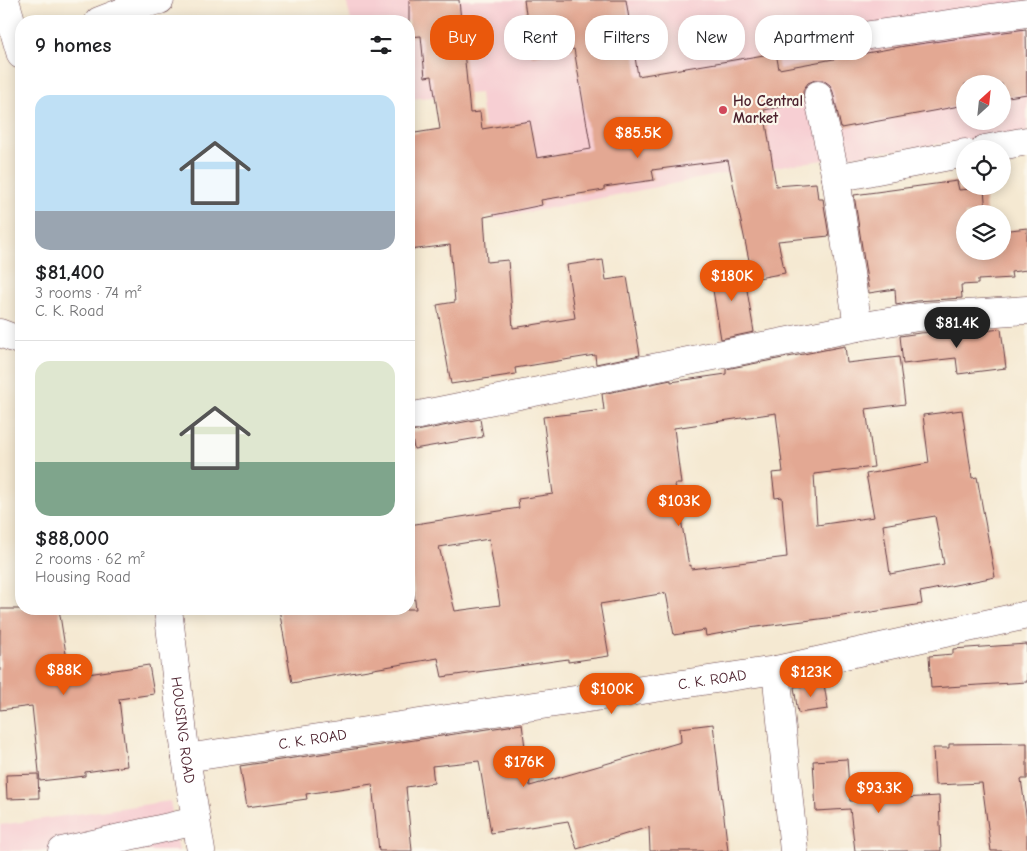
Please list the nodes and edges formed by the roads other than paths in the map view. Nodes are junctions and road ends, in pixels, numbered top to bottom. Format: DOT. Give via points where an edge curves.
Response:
graph roads {
  1 [pos="148,1"];
  2 [pos="4,6"];
  3 [pos="1027,13"];
  4 [pos="114,15"];
  5 [pos="872,35"];
  6 [pos="15,36"];
  7 [pos="818,95"];
  8 [pos="1027,140"];
  9 [pos="1011,143"];
  10 [pos="956,155"];
  11 [pos="836,178"];
  12 [pos="1027,310"];
  13 [pos="858,327"];
  14 [pos="0,333"];
  15 [pos="15,339"];
  16 [pos="415,416"];
  17 [pos="169,615"];
  18 [pos="1027,615"];
  19 [pos="776,670"];
  20 [pos="186,758"];
  21 [pos="196,821"];
  22 [pos="62,851"];
  23 [pos="201,851"];
  24 [pos="794,851"];
  1 -- 4 [label="street"];
  2 -- 6 [label="street"];
  3 -- 5 [label="street"];
  7 -- 11 [label="street"];
  8 -- 9 [label="street"];
  10 -- 11 [label="street"];
  11 -- 13 [label="street"];
  12 -- 13 [label="street" via="918,316"];
  13 -- 16 [label="street"];
  14 -- 15 [label="street"];
  17 -- 20 [label="street, HOUSING ROAD"];
  18 -- 19 [label="street, C. K. ROAD"];
  19 -- 20 [label="street, C. K. ROAD"];
  19 -- 24 [label="street"];
  20 -- 21 [label="street, HOUSING ROAD"];
  21 -- 22 [label="street"];
  21 -- 23 [label="street, HOUSING ROAD"];
}
